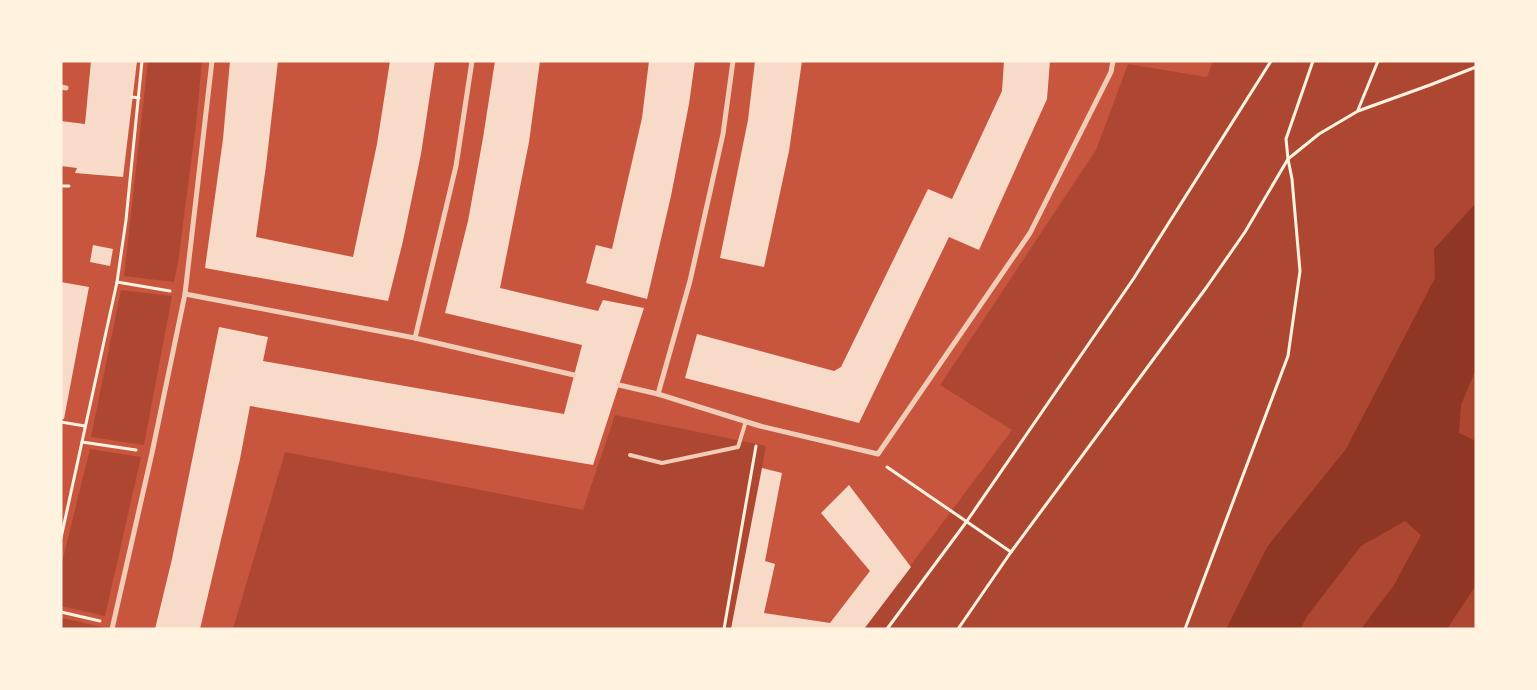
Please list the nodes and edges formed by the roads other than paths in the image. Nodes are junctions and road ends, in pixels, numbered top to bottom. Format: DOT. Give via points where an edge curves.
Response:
graph roads {
  1 [pos="212,61"];
  2 [pos="472,61"];
  3 [pos="733,61"];
  4 [pos="1112,61"];
  5 [pos="185,294"];
  6 [pos="415,338"];
  7 [pos="574,375"];
  8 [pos="619,385"];
  9 [pos="658,394"];
  10 [pos="746,422"];
  11 [pos="630,455"];
  12 [pos="112,626"];
  1 -- 5 [label="street"];
  2 -- 6 [label="street" via="456,166"];
  3 -- 9 [label="street" via="723,134 690,281"];
  4 -- 10 [label="street" via="1111,72 1030,233 878,454"];
  5 -- 6 [label="street"];
  5 -- 12 [label="street"];
  6 -- 7 [label="street"];
  8 -- 9 [label="street"];
  9 -- 10 [label="street"];
  10 -- 11 [label="lane" via="738,447 662,463"];
}
